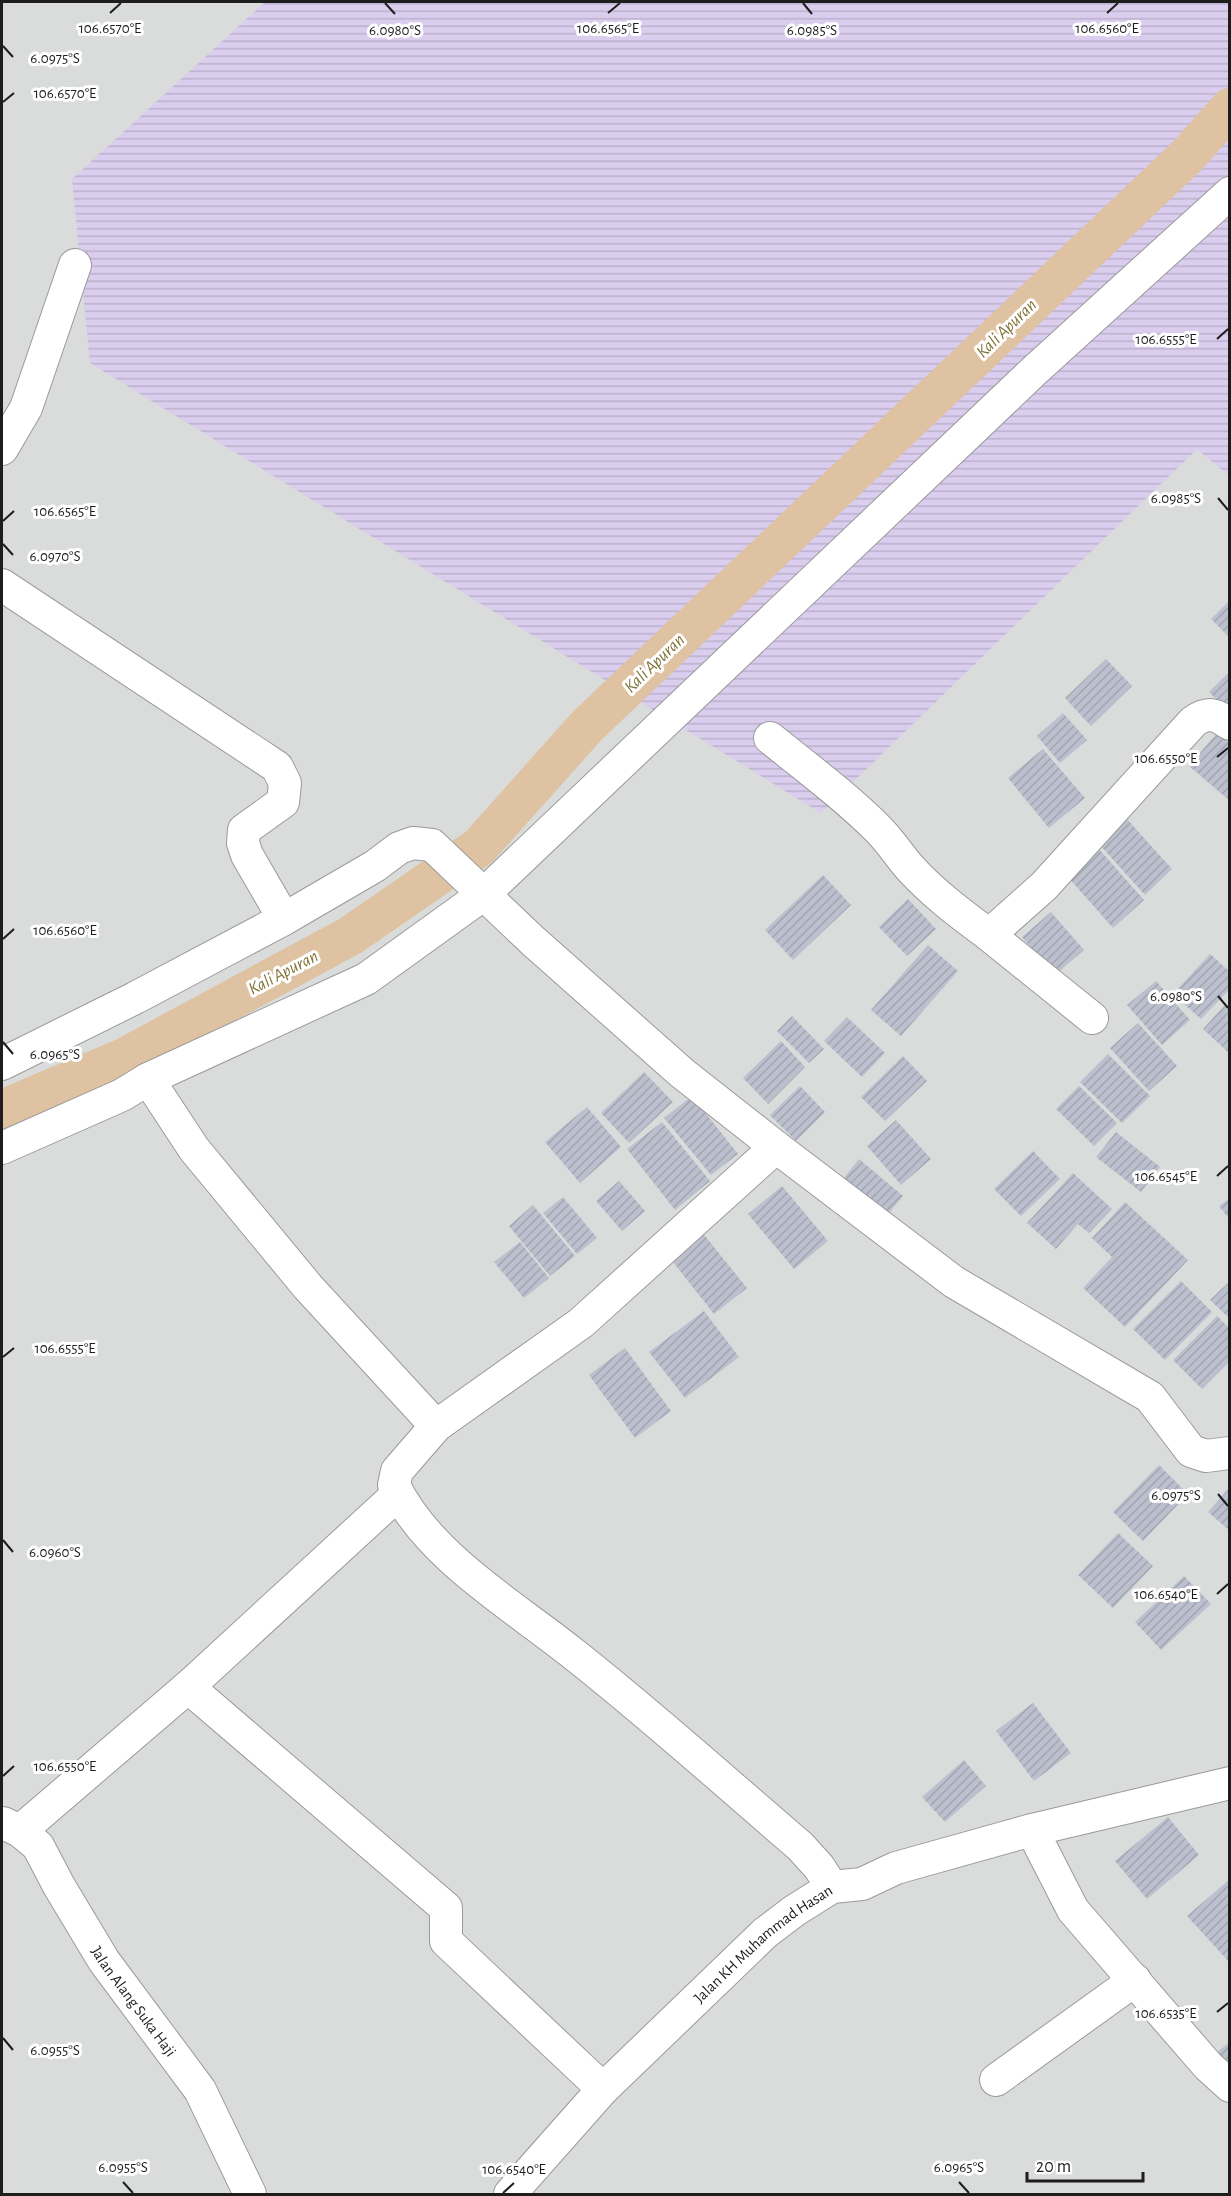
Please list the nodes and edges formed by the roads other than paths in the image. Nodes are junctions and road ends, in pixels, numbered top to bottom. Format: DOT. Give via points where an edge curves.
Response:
graph roads {
  1 [pos="1230,193"];
  2 [pos="75,265"];
  3 [pos="2,448"];
  4 [pos="2,585"];
  5 [pos="1230,724"];
  6 [pos="770,738"];
  7 [pos="478,889"];
  8 [pos="284,919"];
  9 [pos="988,934"];
  10 [pos="1092,1018"];
  11 [pos="2,1064"];
  12 [pos="148,1079"];
  13 [pos="776,1147"];
  14 [pos="2,1148"];
  15 [pos="436,1426"];
  16 [pos="1230,1453"];
  17 [pos="398,1494"];
  18 [pos="188,1687"];
  19 [pos="1230,1783"];
  20 [pos="11,1827"];
  21 [pos="1032,1830"];
  22 [pos="832,1887"];
  23 [pos="1135,1980"];
  24 [pos="996,2080"];
  25 [pos="1230,2086"];
  26 [pos="603,2089"];
  27 [pos="250,2194"];
  28 [pos="510,2194"];
  1 -- 7 [label="street"];
  2 -- 3 [label="street" via="26,408"];
  4 -- 8 [label="street" via="277,767 285,783 283,802 244,830 243,843"];
  5 -- 9 [label="street" via="1212,714 1193,722 1044,886"];
  6 -- 9 [label="street" via="880,831 932,890"];
  7 -- 8 [label="street" via="432,845 413,843"];
  7 -- 12 [label="street" via="366,979"];
  7 -- 13 [label="street" via="682,1073"];
  8 -- 11 [label="street"];
  9 -- 10 [label="street"];
  12 -- 14 [label="street" via="122,1095"];
  12 -- 15 [label="street" via="194,1149 300,1278"];
  13 -- 15 [label="street" via="581,1323"];
  13 -- 16 [label="street" via="954,1282 1150,1398 1191,1451 1206,1456"];
  15 -- 17 [label="street" via="397,1471 394,1485"];
  17 -- 18 [label="street"];
  17 -- 22 [label="street" via="446,1552 782,1830 819,1867"];
  18 -- 20 [label="street"];
  18 -- 26 [label="street" via="446,1908 446,1941"];
  19 -- 21 [label="street, Jalan KH Muhammad Hasan"];
  20 -- 27 [label="street, Jalan Alang Suka Haji" via="38,1846 104,1961 201,2090"];
  21 -- 22 [label="street, Jalan KH Muhammad Hasan" via="896,1868 862,1884"];
  21 -- 23 [label="street" via="1073,1910"];
  22 -- 26 [label="street, Jalan KH Muhammad Hasan" via="765,1933"];
  23 -- 24 [label="street"];
  23 -- 25 [label="street" via="1208,2066"];
  26 -- 28 [label="street, Jalan KH Muhammad Hasan"];
}
